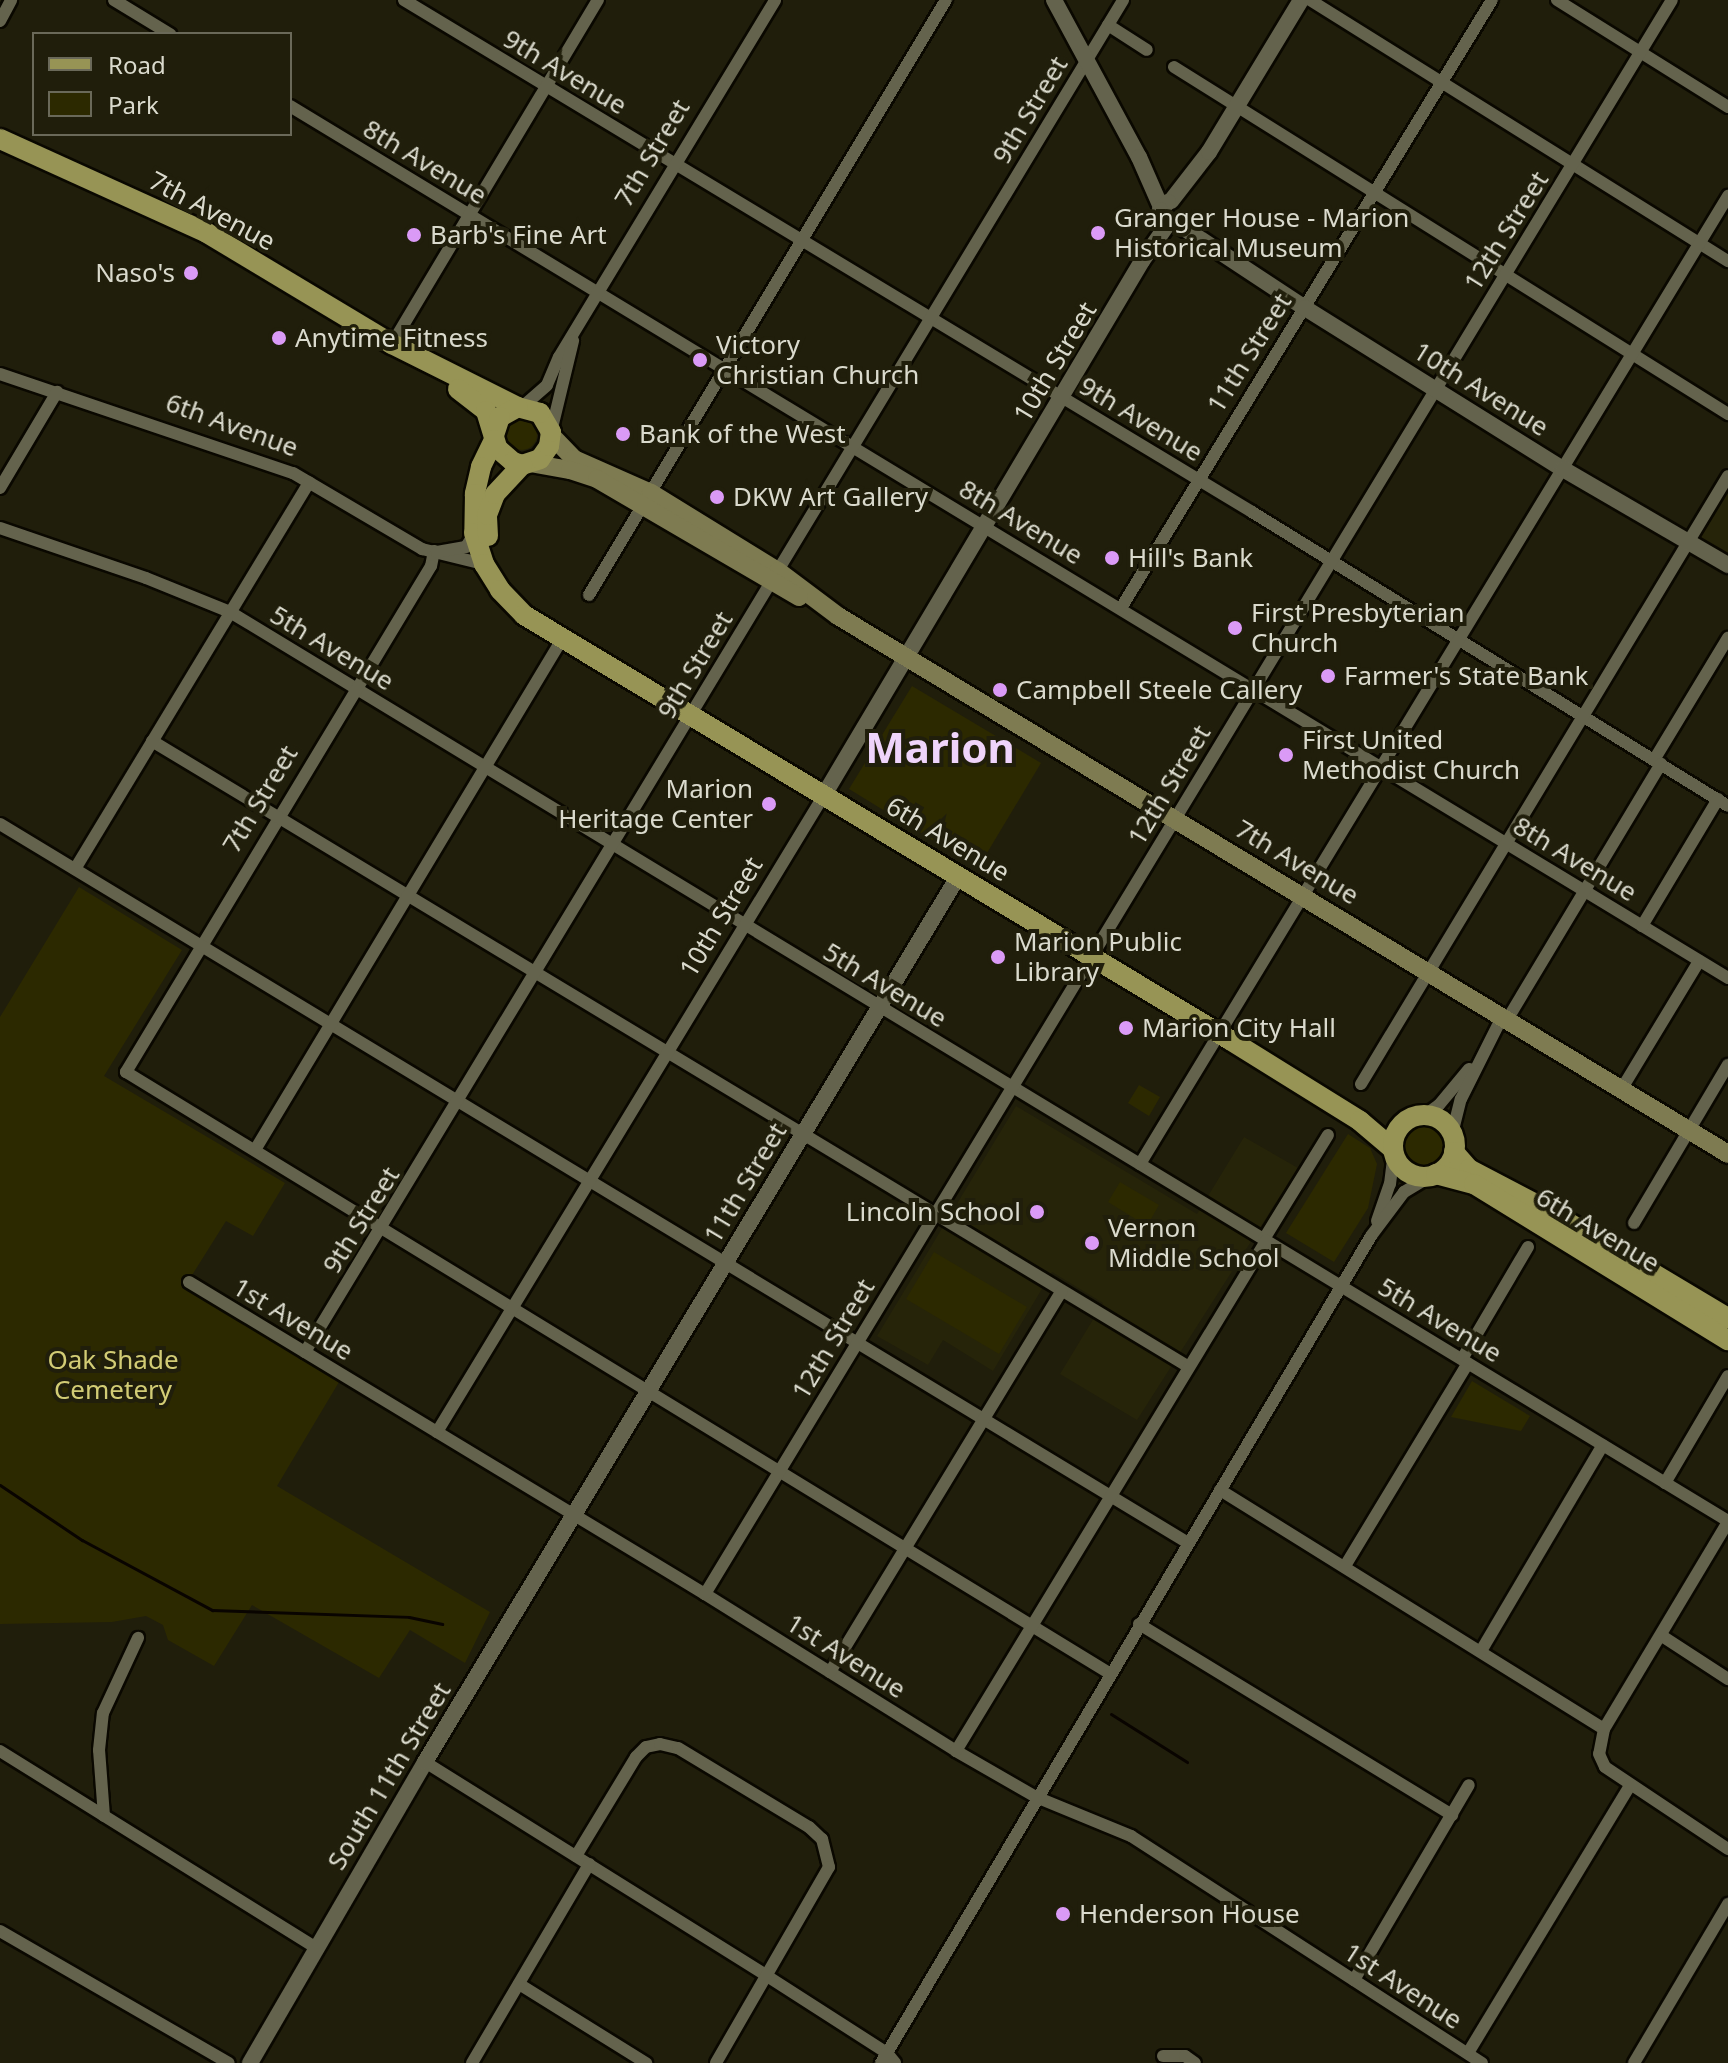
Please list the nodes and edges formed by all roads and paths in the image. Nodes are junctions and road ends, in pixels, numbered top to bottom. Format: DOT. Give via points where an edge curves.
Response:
graph roads {
  1 [pos="11,0"];
  2 [pos="114,0"];
  3 [pos="404,0"];
  4 [pos="598,0"];
  5 [pos="775,0"];
  6 [pos="946,0"];
  7 [pos="1054,0"];
  8 [pos="1123,0"];
  9 [pos="1301,0"];
  10 [pos="1310,0"];
  11 [pos="1492,0"];
  12 [pos="1557,0"];
  13 [pos="1672,0"];
  14 [pos="0,21"];
  15 [pos="1108,25"];
  16 [pos="167,32"];
  17 [pos="1147,50"];
  18 [pos="1641,52"];
  19 [pos="1086,59"];
  20 [pos="1174,67"];
  21 [pos="1442,83"];
  22 [pos="546,86"];
  23 [pos="292,107"];
  24 [pos="1236,107"];
  25 [pos="1728,107"];
  26 [pos="0,139"];
  27 [pos="1573,164"];
  28 [pos="676,165"];
  29 [pos="1375,194"];
  30 [pos="1728,196"];
  31 [pos="1170,211"];
  32 [pos="469,214"];
  33 [pos="803,241"];
  34 [pos="1699,243"];
  35 [pos="1728,261"];
  36 [pos="1506,274"];
  37 [pos="598,292"];
  38 [pos="1305,308"];
  39 [pos="930,318"];
  40 [pos="575,334"];
  41 [pos="392,344"];
  42 [pos="1632,354"];
  43 [pos="726,369"];
  44 [pos="0,374"];
  45 [pos="463,386"];
  46 [pos="1435,388"];
  47 [pos="57,392"];
  48 [pos="1062,397"];
  49 [pos="520,407"];
  50 [pos="1728,414"];
  51 [pos="551,433"];
  52 [pos="493,441"];
  53 [pos="853,447"];
  54 [pos="526,464"];
  55 [pos="1563,469"];
  56 [pos="1728,476"];
  57 [pos="1199,479"];
  58 [pos="309,482"];
  59 [pos="0,488"];
  60 [pos="647,499"];
  61 [pos="985,525"];
  62 [pos="0,528"];
  63 [pos="1687,544"];
  64 [pos="483,548"];
  65 [pos="434,551"];
  66 [pos="1331,560"];
  67 [pos="1728,565"];
  68 [pos="774,577"];
  69 [pos="589,595"];
  70 [pos="1121,608"];
  71 [pos="230,612"];
  72 [pos="564,636"];
  73 [pos="1728,638"];
  74 [pos="1459,639"];
  75 [pos="906,658"];
  76 [pos="1254,688"];
  77 [pos="357,689"];
  78 [pos="692,714"];
  79 [pos="1585,717"];
  80 [pos="152,741"];
  81 [pos="1657,762"];
  82 [pos="1381,766"];
  83 [pos="485,767"];
  84 [pos="824,795"];
  85 [pos="1723,802"];
  86 [pos="279,817"];
  87 [pos="1174,819"];
  88 [pos="0,824"];
  89 [pos="612,845"];
  90 [pos="1508,845"];
  91 [pos="75,869"];
  92 [pos="959,875"];
  93 [pos="1584,891"];
  94 [pos="406,895"];
  95 [pos="1303,896"];
  96 [pos="744,926"];
  97 [pos="1642,926"];
  98 [pos="201,945"];
  99 [pos="1091,956"];
  100 [pos="1699,961"];
  101 [pos="535,972"];
  102 [pos="1429,973"];
  103 [pos="1728,978"];
  104 [pos="880,1007"];
  105 [pos="1505,1018"];
  106 [pos="330,1024"];
  107 [pos="1219,1033"];
  108 [pos="667,1053"];
  109 [pos="1479,1057"];
  110 [pos="1264,1061"];
  111 [pos="1728,1065"];
  112 [pos="1361,1084"];
  113 [pos="1011,1087"];
  114 [pos="1621,1090"];
  115 [pos="459,1102"];
  116 [pos="1421,1116"];
  117 [pos="1689,1130"];
  118 [pos="802,1135"];
  119 [pos="1328,1135"];
  120 [pos="1453,1143"];
  121 [pos="255,1150"];
  122 [pos="1393,1151"];
  123 [pos="1728,1154"];
  124 [pos="1140,1164"];
  125 [pos="1434,1175"];
  126 [pos="589,1181"];
  127 [pos="935,1213"];
  128 [pos="1634,1223"];
  129 [pos="383,1228"];
  130 [pos="1371,1236"];
  131 [pos="1265,1240"];
  132 [pos="1528,1247"];
  133 [pos="725,1263"];
  134 [pos="189,1282"];
  135 [pos="1343,1287"];
  136 [pos="1062,1291"];
  137 [pos="513,1308"];
  138 [pos="1728,1318"];
  139 [pos="858,1340"];
  140 [pos="1728,1340"];
  141 [pos="305,1352"];
  142 [pos="1465,1361"];
  143 [pos="1189,1367"];
  144 [pos="1728,1376"];
  145 [pos="649,1391"];
  146 [pos="985,1419"];
  147 [pos="437,1432"];
  148 [pos="1603,1445"];
  149 [pos="779,1471"];
  150 [pos="1665,1483"];
  151 [pos="1220,1490"];
  152 [pos="1110,1495"];
  153 [pos="574,1516"];
  154 [pos="1728,1522"];
  155 [pos="1188,1543"];
  156 [pos="905,1547"];
  157 [pos="1345,1566"];
  158 [pos="705,1594"];
  159 [pos="1139,1624"];
  160 [pos="1032,1625"];
  161 [pos="1662,1636"];
  162 [pos="138,1638"];
  163 [pos="1481,1651"];
  164 [pos="830,1672"];
  165 [pos="1109,1673"];
  166 [pos="1728,1679"];
  167 [pos="1604,1729"];
  168 [pos="0,1751"];
  169 [pos="956,1751"];
  170 [pos="425,1762"];
  171 [pos="1469,1785"];
  172 [pos="1630,1786"];
  173 [pos="1036,1797"];
  174 [pos="1452,1815"];
  175 [pos="104,1816"];
  176 [pos="1728,1849"];
  177 [pos="576,1856"];
  178 [pos="589,1864"];
  179 [pos="1728,1904"];
  180 [pos="0,1931"];
  181 [pos="315,1947"];
  182 [pos="767,1976"];
  183 [pos="1354,1980"];
  184 [pos="519,1984"];
  185 [pos="1468,2053"];
  186 [pos="1163,2056"];
  187 [pos="888,2060"];
  188 [pos="229,2063"];
  189 [pos="250,2063"];
  190 [pos="472,2063"];
  191 [pos="646,2063"];
  192 [pos="716,2063"];
  193 [pos="1195,2063"];
  194 [pos="1482,2063"];
  195 [pos="1634,2063"];
  1 -- 14 [label="street"];
  2 -- 16 [label="street"];
  3 -- 22 [label="street, 9th Avenue"];
  4 -- 22 [label="street"];
  5 -- 28 [label="street, 7th Street"];
  6 -- 33 [label="street"];
  7 -- 19 [label="street, 10th Avenue"];
  8 -- 15 [label="street, 9th Street"];
  9 -- 24 [label="street, 10th Street"];
  10 -- 21 [label="street"];
  11 -- 21 [label="street, 11th Street"];
  12 -- 18 [label="street"];
  13 -- 18 [label="street, 12th Street"];
  15 -- 17 [label="street"];
  15 -- 19 [label="street, 9th Street"];
  18 -- 25 [label="street"];
  18 -- 27 [label="street, 12th Street"];
  19 -- 31 [label="street, 10th Avenue"];
  19 -- 39 [label="street, 9th Street"];
  20 -- 24 [label="street"];
  21 -- 27 [label="street"];
  21 -- 29 [label="street, 11th Street"];
  22 -- 28 [label="street, 9th Avenue"];
  22 -- 32 [label="street"];
  23 -- 32 [label="street, 8th Avenue"];
  24 -- 29 [label="street"];
  24 -- 31 [label="street, 10th Street"];
  26 -- 41 [label="main road, 7th Avenue" via="207,233"];
  27 -- 34 [label="street"];
  27 -- 36 [label="street, 12th Street"];
  28 -- 33 [label="street, 9th Avenue"];
  28 -- 37 [label="street, 7th Street"];
  29 -- 36 [label="street"];
  29 -- 38 [label="street, 11th Street"];
  30 -- 34 [label="street"];
  31 -- 38 [label="street, 10th Avenue"];
  31 -- 48 [label="street, 10th Street"];
  32 -- 37 [label="street, 8th Avenue"];
  32 -- 41 [label="street"];
  33 -- 39 [label="street, 9th Avenue"];
  33 -- 43 [label="street"];
  34 -- 35 [label="street"];
  34 -- 42 [label="street"];
  36 -- 42 [label="street"];
  36 -- 46 [label="street, 12th Street"];
  37 -- 40 [label="street, 7th Street"];
  37 -- 43 [label="street, 8th Avenue"];
  38 -- 46 [label="street, 10th Avenue"];
  38 -- 57 [label="street, 11th Street"];
  39 -- 48 [label="street, 9th Avenue"];
  39 -- 53 [label="street, 9th Street"];
  40 -- 49 [label="street, 7th Street" via="547,385"];
  40 -- 51 [label="street, 7th Street"];
  41 -- 45 [label="main road, 7th Avenue"];
  42 -- 50 [label="street"];
  42 -- 55 [label="street"];
  43 -- 53 [label="street, 8th Avenue"];
  43 -- 60 [label="street"];
  44 -- 47 [label="street, 6th Avenue"];
  45 -- 49 [label="main road, 7th Avenue"];
  45 -- 52 [label="main road"];
  46 -- 55 [label="street, 10th Avenue"];
  46 -- 66 [label="street, 12th Street"];
  47 -- 58 [label="street, 6th Avenue"];
  47 -- 59 [label="street"];
  48 -- 57 [label="street, 9th Avenue"];
  48 -- 61 [label="street, 10th Street"];
  49 -- 51 [label="main road" via="540,413"];
  49 -- 52 [label="main road" via="500,417"];
  51 -- 54 [label="main road" via="544,455"];
  51 -- 60 [label="main road, 7th Avenue" via="574,459"];
  52 -- 54 [label="main road" via="506,459"];
  52 -- 64 [label="main road" via="475,494"];
  53 -- 61 [label="street, 8th Avenue"];
  53 -- 68 [label="street, 9th Street"];
  54 -- 60 [label="main road, 7th Avenue" via="584,474"];
  54 -- 64 [label="main road" via="505,481 490,504"];
  55 -- 63 [label="street, 10th Avenue"];
  55 -- 74 [label="street"];
  56 -- 63 [label="street"];
  57 -- 66 [label="street, 9th Avenue"];
  57 -- 70 [label="street, 11th Street"];
  58 -- 65 [label="street, 6th Avenue" via="404,540"];
  58 -- 71 [label="street"];
  60 -- 68 [label="main road, 7th Avenue"];
  60 -- 69 [label="street"];
  61 -- 70 [label="street, 8th Avenue"];
  61 -- 75 [label="street, 10th Street"];
  62 -- 71 [label="street, 5th Avenue"];
  63 -- 67 [label="street, 10th Avenue"];
  63 -- 79 [label="street"];
  64 -- 65 [label="street"];
  64 -- 65 [label="street, 6th Avenue" via="451,559"];
  64 -- 72 [label="main road, 6th Avenue" via="518,609"];
  65 -- 77 [label="street, 7th Street" via="431,566"];
  66 -- 74 [label="street, 9th Avenue"];
  66 -- 76 [label="street, 12th Street"];
  68 -- 75 [label="main road, 7th Avenue"];
  68 -- 78 [label="street, 9th Street"];
  70 -- 76 [label="street, 8th Avenue"];
  71 -- 77 [label="street, 5th Avenue"];
  71 -- 80 [label="street"];
  72 -- 78 [label="main road, 6th Avenue"];
  72 -- 83 [label="street"];
  73 -- 81 [label="street"];
  74 -- 79 [label="street, 9th Avenue"];
  74 -- 82 [label="street"];
  75 -- 84 [label="street, 10th Street"];
  75 -- 87 [label="main road, 7th Avenue"];
  76 -- 82 [label="street, 8th Avenue"];
  76 -- 87 [label="street, 12th Street"];
  77 -- 83 [label="street, 5th Avenue"];
  77 -- 86 [label="street, 7th Street"];
  78 -- 84 [label="main road, 6th Avenue"];
  78 -- 89 [label="street, 9th Street"];
  79 -- 81 [label="street, 9th Avenue"];
  79 -- 90 [label="street"];
  80 -- 86 [label="street"];
  80 -- 91 [label="street"];
  81 -- 85 [label="street, 9th Avenue"];
  81 -- 93 [label="street"];
  82 -- 90 [label="street, 8th Avenue"];
  82 -- 95 [label="street"];
  83 -- 89 [label="street, 5th Avenue"];
  83 -- 94 [label="street"];
  84 -- 92 [label="main road, 6th Avenue"];
  84 -- 96 [label="street, 10th Street"];
  85 -- 97 [label="street"];
  86 -- 94 [label="street"];
  86 -- 98 [label="street, 7th Street"];
  87 -- 95 [label="main road, 7th Avenue"];
  87 -- 99 [label="street, 12th Street"];
  88 -- 91 [label="street"];
  89 -- 96 [label="street, 5th Avenue"];
  89 -- 101 [label="street, 9th Street"];
  90 -- 93 [label="street, 8th Avenue"];
  90 -- 102 [label="street"];
  91 -- 98 [label="street"];
  92 -- 99 [label="main road, 6th Avenue"];
  92 -- 104 [label="street, 11th Street"];
  93 -- 97 [label="street, 8th Avenue"];
  93 -- 105 [label="street"];
  94 -- 101 [label="street"];
  94 -- 106 [label="street"];
  95 -- 102 [label="main road, 7th Avenue"];
  95 -- 107 [label="street"];
  96 -- 104 [label="street, 5th Avenue"];
  96 -- 108 [label="street, 10th Street"];
  97 -- 100 [label="street, 8th Avenue"];
  98 -- 106 [label="street"];
  98 -- 121 [label="street, 7th Street" via="126,1072"];
  99 -- 107 [label="main road, 6th Avenue"];
  99 -- 113 [label="street, 12th Street"];
  100 -- 103 [label="street, 8th Avenue"];
  100 -- 114 [label="street"];
  101 -- 108 [label="street"];
  101 -- 115 [label="street, 9th Street"];
  102 -- 105 [label="main road, 7th Avenue"];
  102 -- 112 [label="street"];
  104 -- 113 [label="street, 5th Avenue"];
  104 -- 118 [label="street, 11th Street"];
  105 -- 109 [label="street"];
  105 -- 114 [label="main road, 7th Avenue"];
  106 -- 115 [label="street"];
  106 -- 121 [label="street"];
  107 -- 110 [label="main road, 6th Avenue"];
  107 -- 124 [label="street"];
  108 -- 118 [label="street"];
  108 -- 126 [label="street, 10th Street"];
  109 -- 116 [label="street" via="1439,1105"];
  109 -- 120 [label="street" via="1461,1099"];
  110 -- 116 [label="main road, 6th Avenue" via="1368,1115"];
  110 -- 122 [label="main road, 6th Avenue" via="1376,1132"];
  111 -- 117 [label="street"];
  113 -- 124 [label="street, 5th Avenue"];
  113 -- 127 [label="street, 12th Street"];
  114 -- 117 [label="main road, 7th Avenue"];
  115 -- 126 [label="street"];
  115 -- 129 [label="street, 9th Street"];
  116 -- 120 [label="main road" via="1444,1123"];
  116 -- 122 [label="main road" via="1399,1127"];
  117 -- 123 [label="main road, 7th Avenue"];
  117 -- 128 [label="street"];
  118 -- 127 [label="street"];
  118 -- 133 [label="street, 11th Street"];
  119 -- 131 [label="street"];
  120 -- 125 [label="main road" via="1450,1163"];
  120 -- 138 [label="main road, 6th Avenue" via="1469,1169"];
  121 -- 129 [label="street"];
  122 -- 125 [label="main road" via="1410,1174"];
  122 -- 130 [label="street" via="1390,1184"];
  124 -- 131 [label="street, 5th Avenue"];
  125 -- 130 [label="street" via="1404,1192"];
  125 -- 140 [label="main road, 6th Avenue" via="1474,1184"];
  126 -- 133 [label="street"];
  126 -- 137 [label="street, 10th Street"];
  127 -- 136 [label="street"];
  127 -- 139 [label="street, 12th Street"];
  129 -- 137 [label="street"];
  129 -- 141 [label="street, 9th Street"];
  130 -- 135 [label="street"];
  131 -- 135 [label="street, 5th Avenue"];
  131 -- 143 [label="street"];
  132 -- 142 [label="street"];
  133 -- 139 [label="street"];
  133 -- 145 [label="street, 11th Street"];
  134 -- 141 [label="street, 1st Avenue"];
  135 -- 142 [label="street, 5th Avenue"];
  135 -- 151 [label="street"];
  136 -- 143 [label="street"];
  136 -- 146 [label="street"];
  137 -- 145 [label="street"];
  137 -- 147 [label="street, 10th Street"];
  139 -- 146 [label="street"];
  139 -- 149 [label="street, 12th Street"];
  141 -- 147 [label="street, 1st Avenue"];
  142 -- 148 [label="street, 5th Avenue"];
  142 -- 157 [label="street"];
  143 -- 152 [label="street"];
  144 -- 150 [label="street"];
  145 -- 149 [label="street"];
  145 -- 153 [label="street, 11th Street"];
  146 -- 152 [label="street"];
  146 -- 156 [label="street"];
  147 -- 153 [label="street, 1st Avenue"];
  148 -- 150 [label="street, 5th Avenue"];
  148 -- 163 [label="street"];
  149 -- 156 [label="street"];
  149 -- 158 [label="street, 12th Street"];
  150 -- 154 [label="street, 5th Avenue"];
  151 -- 155 [label="street"];
  151 -- 157 [label="street"];
  152 -- 155 [label="street"];
  152 -- 160 [label="street"];
  153 -- 158 [label="street, 1st Avenue"];
  153 -- 170 [label="street, South 11th Street"];
  154 -- 161 [label="street"];
  155 -- 159 [label="street"];
  156 -- 160 [label="street"];
  156 -- 164 [label="street"];
  157 -- 163 [label="street"];
  158 -- 164 [label="street, 1st Avenue"];
  159 -- 165 [label="street"];
  159 -- 174 [label="street"];
  160 -- 165 [label="street"];
  160 -- 169 [label="street"];
  161 -- 166 [label="street"];
  161 -- 167 [label="street"];
  162 -- 175 [label="street" via="103,1713 99,1750"];
  163 -- 167 [label="street"];
  164 -- 169 [label="street, 1st Avenue"];
  165 -- 173 [label="street"];
  167 -- 172 [label="street" via="1599,1754 1605,1767"];
  168 -- 175 [label="street"];
  169 -- 173 [label="street, 1st Avenue"];
  170 -- 177 [label="street"];
  170 -- 181 [label="street, South 11th Street"];
  171 -- 174 [label="street"];
  172 -- 176 [label="street"];
  172 -- 185 [label="street"];
  173 -- 183 [label="street, 1st Avenue" via="1131,1836"];
  173 -- 187 [label="street"];
  174 -- 183 [label="street"];
  175 -- 181 [label="street"];
  177 -- 178 [label="street"];
  177 -- 182 [label="street" via="636,1757 646,1747 660,1744 678,1748 809,1827 822,1839 829,1867"];
  178 -- 182 [label="street"];
  178 -- 184 [label="street"];
  179 -- 195 [label="street"];
  180 -- 188 [label="street"];
  181 -- 189 [label="street, South 11th Street"];
  182 -- 187 [label="street"];
  182 -- 192 [label="street"];
  183 -- 185 [label="street, 1st Avenue"];
  184 -- 190 [label="street"];
  184 -- 191 [label="street"];
  185 -- 194 [label="street, 1st Avenue"];
  186 -- 193 [label="street" via="1185,2056"];
}
